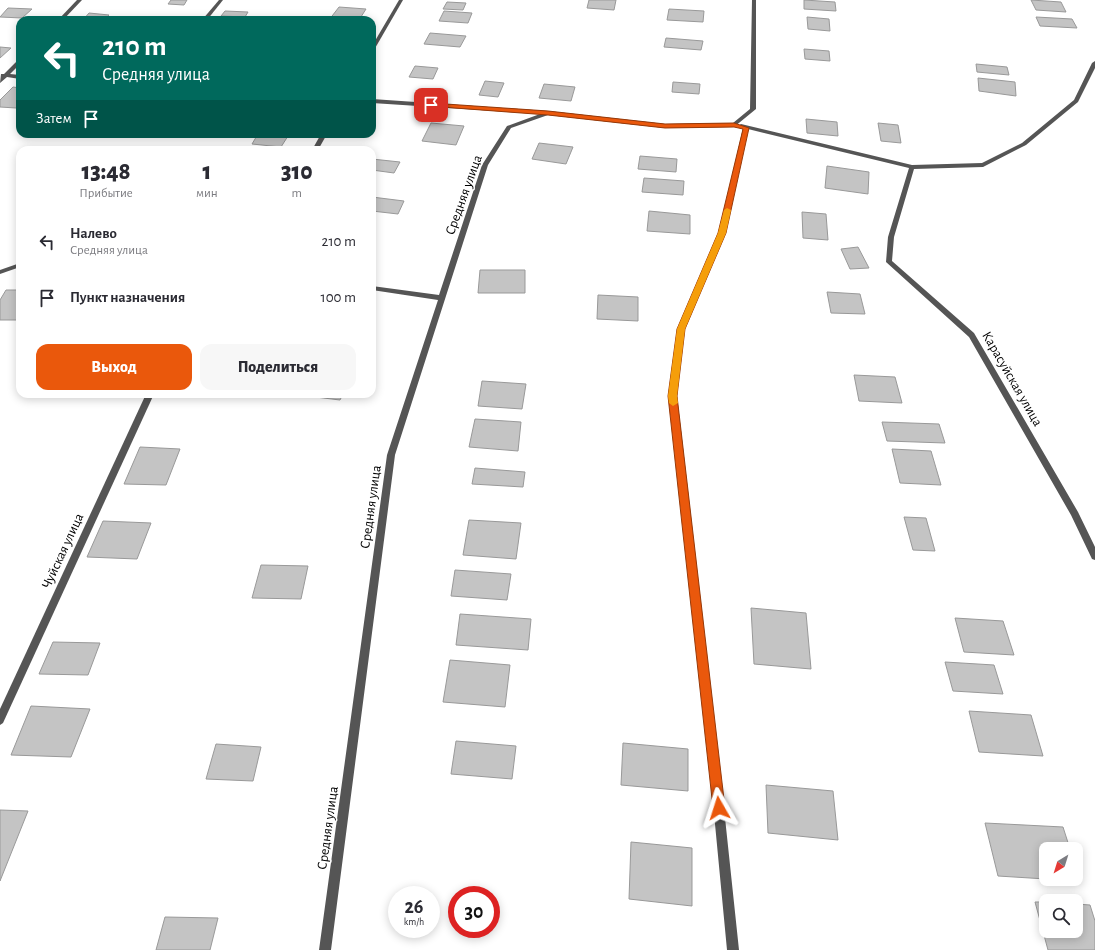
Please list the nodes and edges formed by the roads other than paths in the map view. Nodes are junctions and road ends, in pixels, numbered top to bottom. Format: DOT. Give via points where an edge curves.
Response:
graph roads {
  1 [pos="80,0"];
  2 [pos="221,0"];
  3 [pos="401,0"];
  4 [pos="754,0"];
  5 [pos="64,16"];
  6 [pos="207,16"];
  7 [pos="376,43"];
  8 [pos="1095,63"];
  9 [pos="16,65"];
  10 [pos="3,76"];
  11 [pos="16,77"];
  12 [pos="0,81"];
  13 [pos="376,101"];
  14 [pos="548,113"];
  15 [pos="734,125"];
  16 [pos="746,128"];
  17 [pos="912,167"];
  18 [pos="16,266"];
  19 [pos="0,272"];
  20 [pos="376,289"];
  21 [pos="442,298"];
  22 [pos="148,398"];
  23 [pos="1095,556"];
  24 [pos="0,720"];
  25 [pos="325,950"];
  26 [pos="733,950"];
  1 -- 5 [label="street"];
  2 -- 6 [label="street"];
  3 -- 7 [label="street"];
  4 -- 15 [label="street" via="753,109"];
  8 -- 17 [label="street" via="1076,101 1024,144 983,165"];
  9 -- 10 [label="street"];
  10 -- 11 [label="street"];
  10 -- 12 [label="street"];
  13 -- 14 [label="street, Средняя улица"];
  14 -- 15 [label="street, Средняя улица" via="665,126"];
  14 -- 21 [label="street, Средняя улица" via="509,128 485,165"];
  15 -- 16 [label="street"];
  16 -- 17 [label="street"];
  16 -- 26 [label="street" via="722,233 681,329 673,396"];
  17 -- 23 [label="street, Карасуйская улица" via="891,237 889,262 972,335 1075,514"];
  18 -- 19 [label="street"];
  20 -- 21 [label="street"];
  21 -- 25 [label="street, Средняя улица" via="391,455"];
  22 -- 24 [label="street, Чуйская улица"];
}
